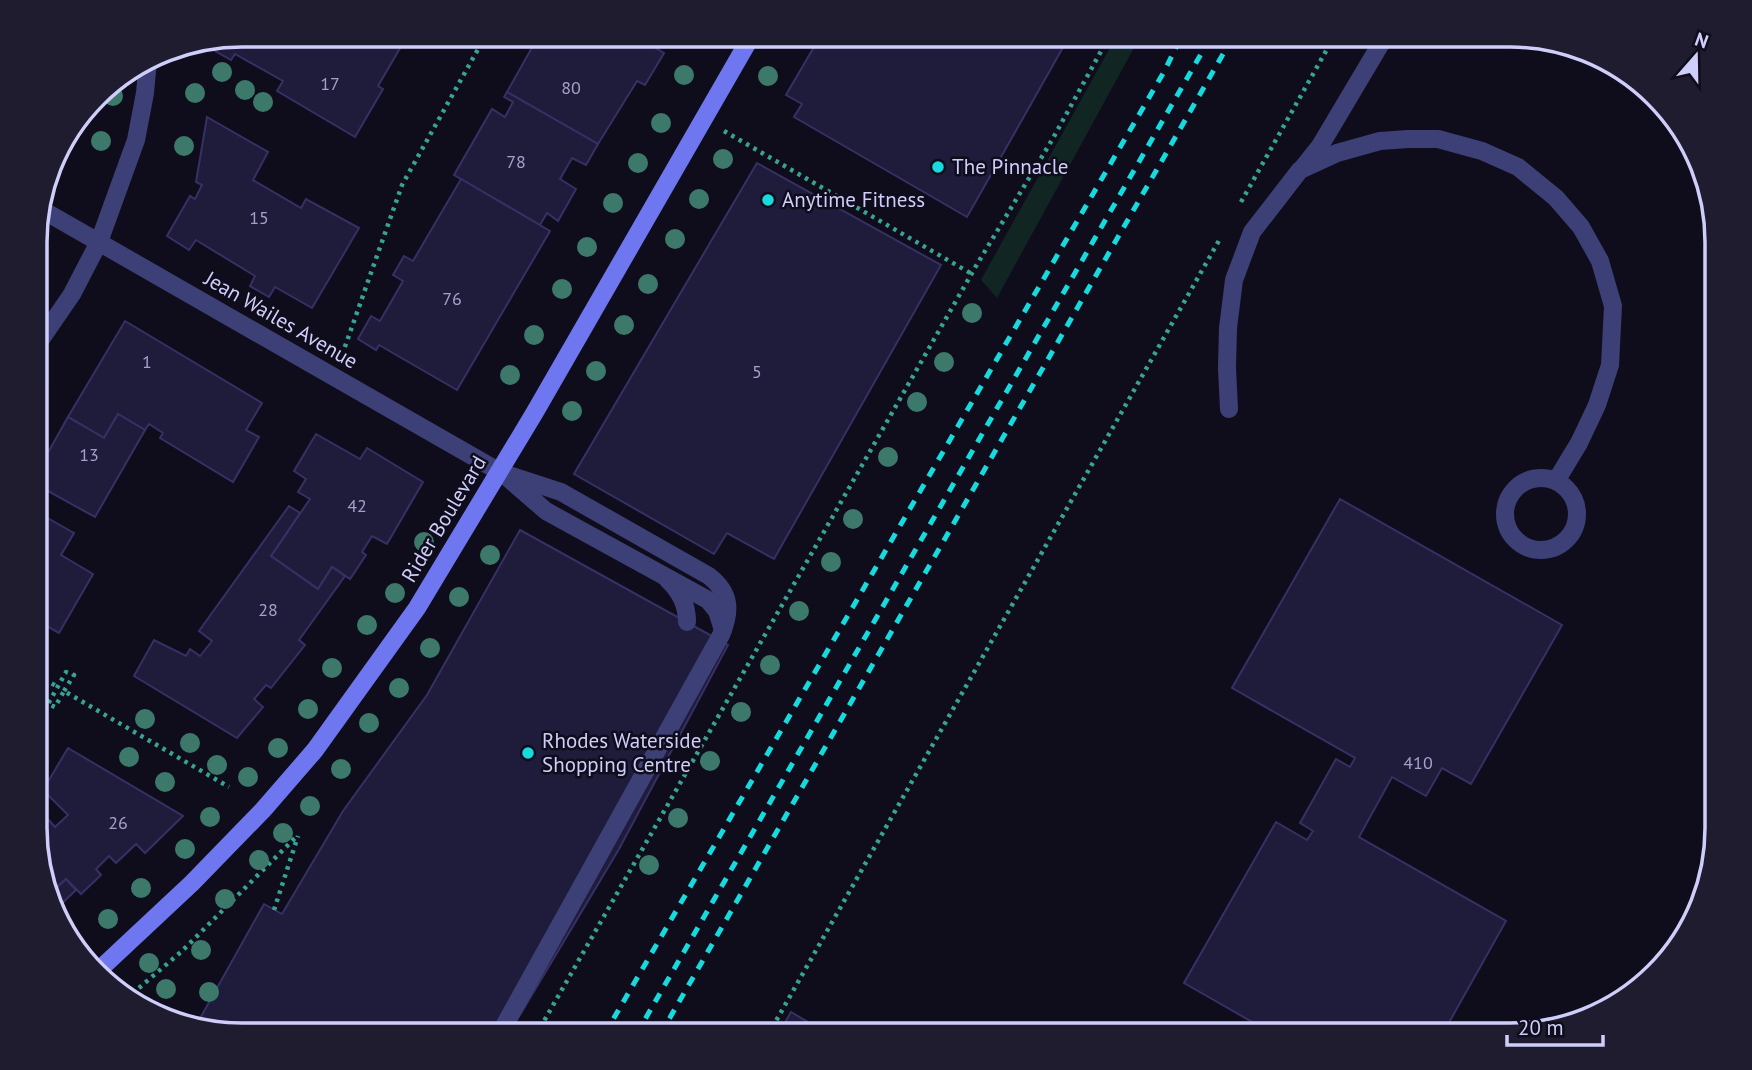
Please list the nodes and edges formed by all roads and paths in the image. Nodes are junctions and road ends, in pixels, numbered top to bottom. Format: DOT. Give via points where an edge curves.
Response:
graph roads {
  1 [pos="1103,47"];
  2 [pos="1328,47"];
  3 [pos="1379,47"];
  4 [pos="479,48"];
  5 [pos="745,48"];
  6 [pos="147,72"];
  7 [pos="704,119"];
  8 [pos="1300,170"];
  9 [pos="1240,204"];
  10 [pos="49,214"];
  11 [pos="1226,228"];
  12 [pos="99,242"];
  13 [pos="972,274"];
  14 [pos="47,330"];
  15 [pos="334,377"];
  16 [pos="1229,409"];
  17 [pos="500,471"];
  18 [pos="1556,481"];
  19 [pos="657,572"];
  20 [pos="687,622"];
  21 [pos="722,634"];
  22 [pos="47,680"];
  23 [pos="58,687"];
  24 [pos="64,691"];
  25 [pos="229,788"];
  26 [pos="274,910"];
  27 [pos="105,965"];
  28 [pos="135,991"];
  29 [pos="506,1023"];
  30 [pos="543,1023"];
  31 [pos="775,1023"];
  1 -- 13 [label="path"];
  2 -- 9 [label="path"];
  3 -- 8 [label="street" via="1320,146"];
  4 -- 15 [label="path" via="402,185"];
  5 -- 7 [label="street, Rider Boulevard"];
  6 -- 12 [label="street" via="136,140"];
  7 -- 13 [label="path"];
  7 -- 17 [label="street, Rider Boulevard"];
  8 -- 16 [label="street" via="1252,232 1234,280 1227,327"];
  8 -- 18 [label="street" via="1380,141 1438,139 1518,167 1556,198 1581,227 1600,261 1613,306 1610,365 1597,405"];
  10 -- 12 [label="street, Jean Wailes Avenue"];
  11 -- 31 [label="path"];
  12 -- 14 [label="street"];
  12 -- 15 [label="street, Jean Wailes Avenue"];
  13 -- 30 [label="path"];
  15 -- 17 [label="street, Jean Wailes Avenue"];
  17 -- 19 [label="street" via="546,511"];
  17 -- 21 [label="street" via="561,492 709,576 726,596 729,614"];
  17 -- 27 [label="street, Rider Boulevard" via="417,608 315,750 192,883"];
  18 -- 18 [label="street" via="1566,487 1577,508 1573,531 1556,547 1544,550 1521,545 1506,526 1506,502 1512,491 1532,478"];
  19 -- 20 [label="street" via="682,597"];
  19 -- 21 [label="street" via="713,605"];
  21 -- 29 [label="street"];
  22 -- 23 [label="path"];
  23 -- 24 [label="path" via="66,672 74,675"];
  23 -- 24 [label="path" via="48,704 55,707"];
  24 -- 25 [label="path"];
  26 -- 28 [label="path" via="298,835"];
}
